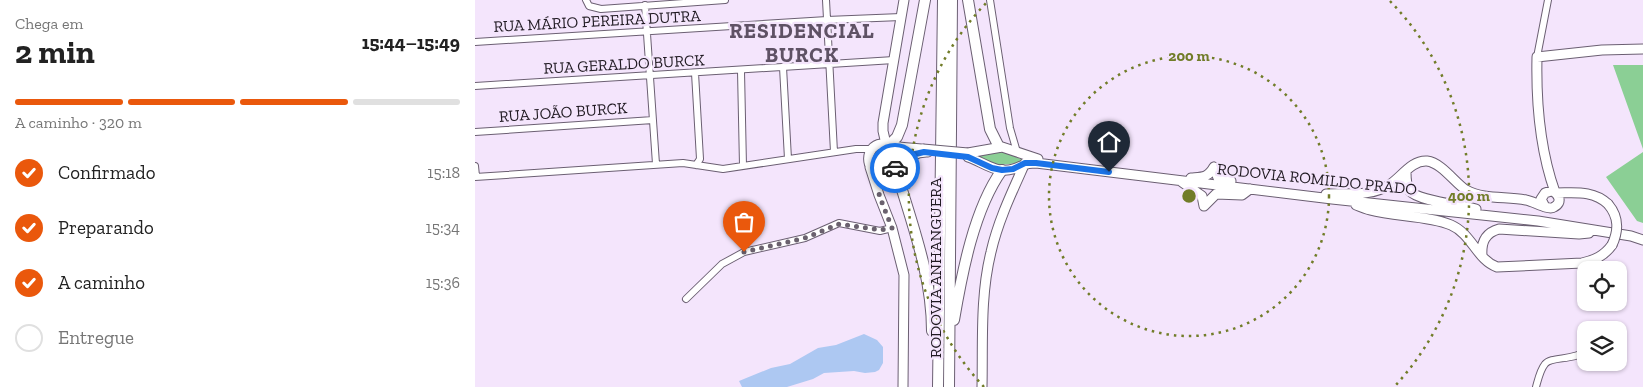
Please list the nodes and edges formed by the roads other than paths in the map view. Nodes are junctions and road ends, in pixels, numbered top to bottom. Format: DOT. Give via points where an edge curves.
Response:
graph roads {
  1 [pos="586,0"];
  2 [pos="725,0"];
  3 [pos="826,0"];
  4 [pos="904,0"];
  5 [pos="925,0"];
  6 [pos="943,0"];
  7 [pos="952,0"];
  8 [pos="967,0"];
  9 [pos="990,0"];
  10 [pos="1548,0"];
  11 [pos="645,5"];
  12 [pos="901,17"];
  13 [pos="827,20"];
  14 [pos="648,32"];
  15 [pos="475,42"];
  16 [pos="1643,49"];
  17 [pos="1537,57"];
  18 [pos="894,60"];
  19 [pos="830,65"];
  20 [pos="783,67"];
  21 [pos="741,70"];
  22 [pos="695,73"];
  23 [pos="651,76"];
  24 [pos="475,86"];
  25 [pos="653,120"];
  26 [pos="883,122"];
  27 [pos="1010,128"];
  28 [pos="475,132"];
  29 [pos="889,145"];
  30 [pos="873,148"];
  31 [pos="1000,148"];
  32 [pos="926,151"];
  33 [pos="834,152"];
  34 [pos="1017,152"];
  35 [pos="968,155"];
  36 [pos="789,159"];
  37 [pos="1025,163"];
  38 [pos="655,164"];
  39 [pos="696,165"];
  40 [pos="475,166"];
  41 [pos="743,166"];
  42 [pos="871,167"];
  43 [pos="1003,170"];
  44 [pos="891,171"];
  45 [pos="1407,172"];
  46 [pos="475,176"];
  47 [pos="1549,177"];
  48 [pos="1182,180"];
  49 [pos="1250,188"];
  50 [pos="1013,189"];
  51 [pos="1323,194"];
  52 [pos="1544,194"];
  53 [pos="879,195"];
  54 [pos="1557,196"];
  55 [pos="1346,200"];
  56 [pos="1527,200"];
  57 [pos="1543,205"];
  58 [pos="1490,213"];
  59 [pos="892,228"];
  60 [pos="1603,231"];
  61 [pos="1643,238"];
  62 [pos="1482,256"];
  63 [pos="686,298"];
  64 [pos="949,354"];
  65 [pos="1577,356"];
  66 [pos="903,387"];
  67 [pos="932,387"];
  68 [pos="938,387"];
  69 [pos="949,387"];
  70 [pos="982,387"];
  71 [pos="1536,387"];
  1 -- 11 [label="street" via="589,6 596,8"];
  2 -- 11 [label="street"];
  3 -- 13 [label="street"];
  4 -- 12 [label="main road"];
  5 -- 29 [label="highway" via="903,125"];
  6 -- 68 [label="highway, RODOVIA ANHANGUERA"];
  7 -- 64 [label="highway, RODOVIA ANHANGUERA"];
  8 -- 31 [label="highway" via="990,129"];
  9 -- 27 [label="street"];
  10 -- 17 [label="street"];
  11 -- 14 [label="street"];
  12 -- 13 [label="street, RUA MÁRIO PEREIRA DUTRA"];
  12 -- 18 [label="main road"];
  13 -- 14 [label="street, RUA MÁRIO PEREIRA DUTRA"];
  13 -- 19 [label="street"];
  14 -- 15 [label="street, RUA MÁRIO PEREIRA DUTRA"];
  14 -- 23 [label="street"];
  16 -- 17 [label="main road"];
  17 -- 47 [label="main road" via="1538,105"];
  18 -- 19 [label="street, RUA GERALDO BURCK"];
  18 -- 26 [label="main road"];
  19 -- 20 [label="street, RUA GERALDO BURCK"];
  19 -- 33 [label="street"];
  20 -- 21 [label="street, RUA GERALDO BURCK"];
  20 -- 36 [label="street"];
  21 -- 22 [label="street, RUA GERALDO BURCK"];
  21 -- 41 [label="street"];
  22 -- 23 [label="street, RUA GERALDO BURCK"];
  22 -- 39 [label="street" via="700,159"];
  23 -- 24 [label="street, RUA GERALDO BURCK"];
  23 -- 25 [label="street"];
  25 -- 28 [label="street, RUA JOÃO BURCK"];
  25 -- 38 [label="street"];
  26 -- 29 [label="main road"];
  26 -- 30 [label="main road"];
  27 -- 31 [label="street" via="1009,138"];
  27 -- 34 [label="street"];
  29 -- 30 [label="main road"];
  29 -- 32 [label="main road"];
  30 -- 33 [label="street"];
  30 -- 42 [label="main road" via="868,161"];
  31 -- 34 [label="main road, RODOVIA ROMILDO PRADO"];
  31 -- 35 [label="main road"];
  32 -- 35 [label="main road, bridge"];
  32 -- 44 [label="main road" via="911,155"];
  33 -- 36 [label="street"];
  34 -- 48 [label="main road, RODOVIA ROMILDO PRADO" via="1036,159"];
  35 -- 43 [label="main road"];
  36 -- 41 [label="street"];
  37 -- 43 [label="main road"];
  37 -- 48 [label="main road, RODOVIA ROMILDO PRADO"];
  37 -- 50 [label="main road"];
  38 -- 39 [label="street"];
  38 -- 46 [label="street"];
  39 -- 41 [label="street" via="714,168"];
  40 -- 46 [label="street"];
  42 -- 44 [label="main road" via="877,173"];
  42 -- 53 [label="main road"];
  43 -- 50 [label="main road"];
  43 -- 64 [label="highway" via="988,192 979,215 962,279"];
  44 -- 53 [label="main road"];
  44 -- 67 [label="highway" via="903,193 923,260 932,321"];
  45 -- 51 [label="main road" via="1391,184 1367,194"];
  45 -- 56 [label="main road" via="1414,164 1427,161 1479,195"];
  45 -- 58 [label="main road" via="1409,190 1417,196"];
  47 -- 52 [label="main road"];
  47 -- 54 [label="main road"];
  48 -- 49 [label="main road, RODOVIA ROMILDO PRADO"];
  48 -- 49 [label="main road" via="1211,174 1214,167 1218,178"];
  48 -- 49 [label="main road" via="1202,196 1204,206 1216,194 1242,194"];
  49 -- 51 [label="main road, RODOVIA ROMILDO PRADO"];
  49 -- 55 [label="main road, RODOVIA ROMILDO PRADO"];
  50 -- 70 [label="main road" via="991,253 986,280"];
  51 -- 58 [label="main road, RODOVIA ROMILDO PRADO"];
  52 -- 54 [label="main road" via="1551,191"];
  52 -- 56 [label="main road"];
  52 -- 57 [label="main road" via="1541,199"];
  53 -- 59 [label="main road"];
  54 -- 57 [label="main road" via="1557,206 1547,208"];
  54 -- 62 [label="main road, bridge" via="1580,192 1597,196 1613,209 1617,232 1603,255 1582,263 1497,267"];
  55 -- 60 [label="main road, RODOVIA ROMILDO PRADO"];
  55 -- 62 [label="main road" via="1371,211 1401,214 1451,226 1467,237"];
  56 -- 57 [label="main road"];
  58 -- 61 [label="main road, RODOVIA ROMILDO PRADO" via="1607,228"];
  59 -- 63 [label="street" via="881,230 839,224 805,238 744,252 721,264"];
  59 -- 66 [label="main road" via="904,276"];
  60 -- 61 [label="main road, RODOVIA ROMILDO PRADO"];
  60 -- 62 [label="main road" via="1579,234 1499,228 1484,238"];
  64 -- 69 [label="highway, RODOVIA ANHANGUERA"];
  65 -- 71 [label="street" via="1545,362"];
}
